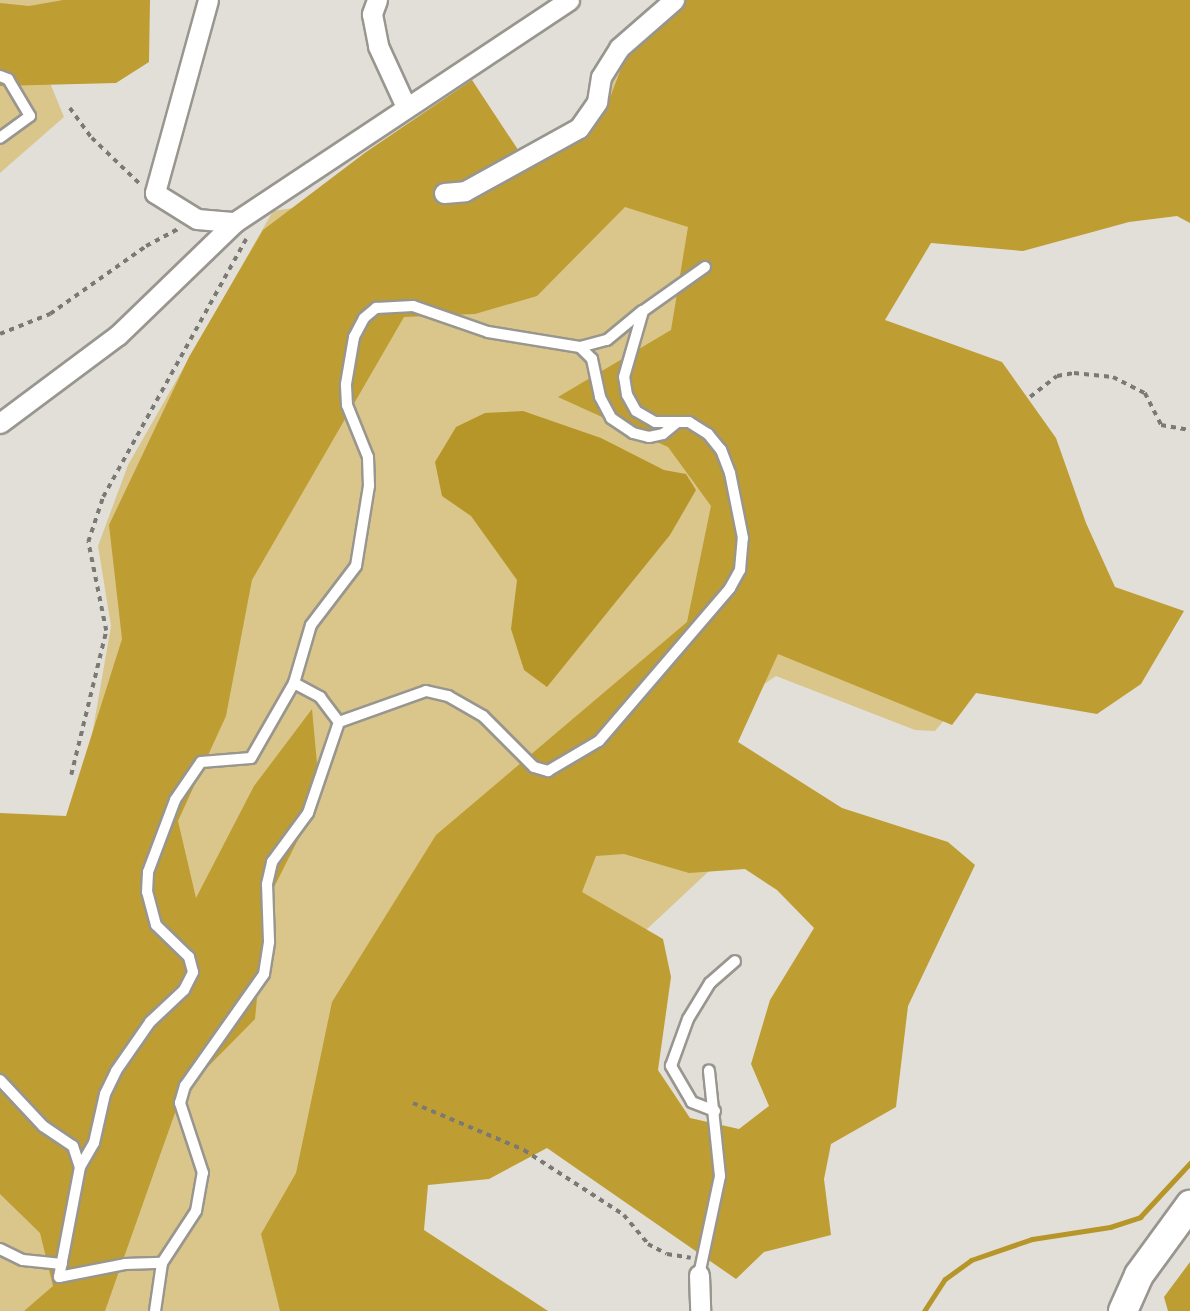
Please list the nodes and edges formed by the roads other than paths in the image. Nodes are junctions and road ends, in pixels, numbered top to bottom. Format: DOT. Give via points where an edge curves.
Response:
graph roads {
  1 [pos="208,0"];
  2 [pos="377,0"];
  3 [pos="569,0"];
  4 [pos="674,0"];
  5 [pos="0,76"];
  6 [pos="406,107"];
  7 [pos="0,138"];
  8 [pos="444,194"];
  9 [pos="242,229"];
  10 [pos="705,267"];
  11 [pos="643,311"];
  12 [pos="580,347"];
  13 [pos="0,423"];
  14 [pos="676,423"];
  15 [pos="294,683"];
  16 [pos="339,722"];
  17 [pos="735,961"];
  18 [pos="709,1071"];
  19 [pos="0,1080"];
  20 [pos="715,1111"];
  21 [pos="80,1167"];
  22 [pos="1190,1205"];
  23 [pos="0,1249"];
  24 [pos="162,1262"];
  25 [pos="62,1264"];
  26 [pos="701,1268"];
  27 [pos="155,1311"];
  28 [pos="700,1311"];
  29 [pos="1124,1311"];
  1 -- 9 [label="street" via="155,193 197,219"];
  2 -- 6 [label="street" via="372,14 378,46"];
  3 -- 6 [label="street"];
  4 -- 8 [label="street" via="619,48 601,77 597,102 579,128 466,191"];
  5 -- 7 [label="lane" via="8,79 30,116"];
  6 -- 9 [label="street"];
  9 -- 13 [label="street" via="118,335"];
  10 -- 11 [label="lane"];
  11 -- 12 [label="lane" via="607,340"];
  11 -- 14 [label="lane" via="624,377 627,395 646,417"];
  12 -- 14 [label="lane" via="592,359 600,397 611,418 649,438"];
  12 -- 15 [label="lane" via="488,332 414,306 376,308 364,318 354,337 346,384 347,405 368,457 369,485 356,566 311,625"];
  14 -- 16 [label="lane" via="689,422 721,450 743,538 740,570 730,588 599,741 566,764 541,769 483,716 447,696 426,691"];
  15 -- 16 [label="lane" via="320,697"];
  15 -- 21 [label="lane" via="251,758 201,762 175,800 148,872 147,892 156,925 189,957 193,971 184,990 150,1022 116,1071 105,1094 94,1143"];
  16 -- 24 [label="lane" via="308,813 272,862 264,974 185,1086 180,1103 203,1173 196,1211"];
  17 -- 20 [label="lane" via="710,983 693,1010 671,1066 692,1102"];
  18 -- 20 [label="lane"];
  19 -- 21 [label="lane" via="43,1126 73,1146"];
  20 -- 26 [label="lane" via="720,1176"];
  21 -- 25 [label="lane"];
  22 -- 29 [label="street" via="1139,1275"];
  23 -- 25 [label="lane" via="23,1260"];
  24 -- 25 [label="lane" via="59,1277"];
  24 -- 27 [label="lane"];
  26 -- 28 [label="street"];
}
